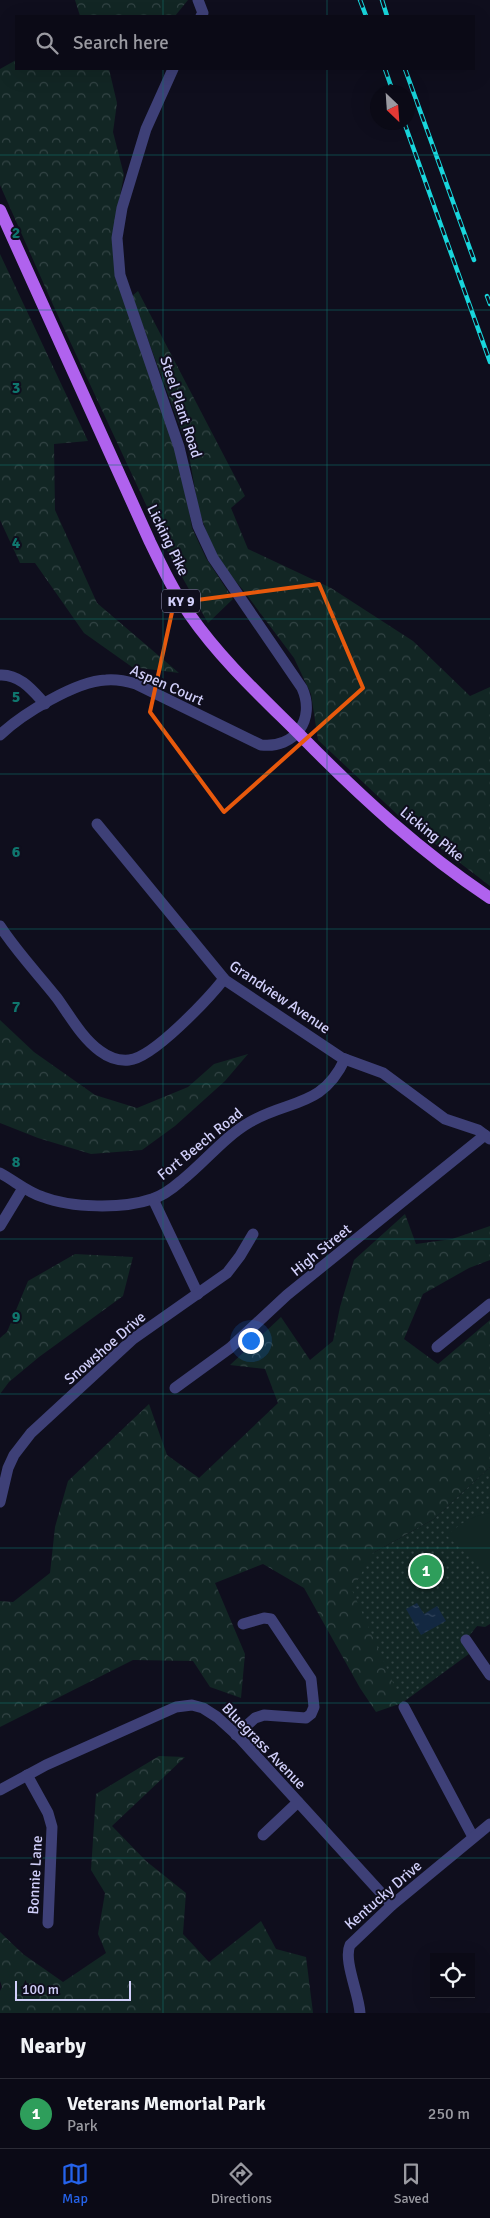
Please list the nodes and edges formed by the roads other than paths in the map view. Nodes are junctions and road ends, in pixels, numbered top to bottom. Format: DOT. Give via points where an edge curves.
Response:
graph roads {
  1 [pos="198,0"];
  2 [pos="202,15"];
  3 [pos="173,70"];
  4 [pos="0,210"];
  5 [pos="0,677"];
  6 [pos="41,706"];
  7 [pos="297,732"];
  8 [pos="0,735"];
  9 [pos="96,824"];
  10 [pos="490,898"];
  11 [pos="0,926"];
  12 [pos="224,979"];
  13 [pos="345,1059"];
  14 [pos="487,1137"];
  15 [pos="0,1173"];
  16 [pos="23,1188"];
  17 [pos="152,1199"];
  18 [pos="0,1226"];
  19 [pos="253,1234"];
  20 [pos="198,1294"];
  21 [pos="490,1304"];
  22 [pos="437,1347"];
  23 [pos="175,1388"];
  24 [pos="0,1502"];
  25 [pos="243,1624"];
  26 [pos="466,1640"];
  27 [pos="490,1675"];
  28 [pos="404,1708"];
  29 [pos="236,1735"];
  30 [pos="27,1775"];
  31 [pos="0,1790"];
  32 [pos="298,1802"];
  33 [pos="490,1824"];
  34 [pos="263,1835"];
  35 [pos="473,1837"];
  36 [pos="392,1905"];
  37 [pos="48,1923"];
  38 [pos="360,2013"];
  1 -- 2 [label="street"];
  3 -- 7 [label="street, Steel Plant Road" via="146,129 127,188 117,238 121,279 179,447 198,526 210,554 308,700 308,713"];
  4 -- 7 [label="main road, Licking Pike / KY 9" via="164,572 207,637 259,696"];
  5 -- 6 [label="street" via="7,675 20,680"];
  6 -- 7 [label="street, Aspen Court" via="88,682 121,680 136,684 261,745 279,745"];
  6 -- 8 [label="street, Aspen Court" via="21,717"];
  7 -- 10 [label="main road, Licking Pike / KY 9" via="397,828"];
  9 -- 12 [label="street, Grandview Avenue"];
  11 -- 12 [label="street" via="86,1037 115,1059 130,1060 146,1054 181,1025"];
  12 -- 13 [label="street, Grandview Avenue"];
  13 -- 14 [label="street, Grandview Avenue" via="383,1073 445,1119 476,1129"];
  13 -- 17 [label="street, Fort Beech Road" via="338,1074 322,1091 244,1126 181,1181"];
  14 -- 23 [label="street, High Street" via="287,1296 230,1348"];
  15 -- 16 [label="street, Fort Beech Road"];
  16 -- 17 [label="street, Fort Beech Road" via="44,1198 67,1203 118,1204"];
  16 -- 18 [label="street"];
  17 -- 20 [label="street"];
  19 -- 20 [label="street, Snowshoe Drive" via="227,1273"];
  20 -- 24 [label="street, Snowshoe Drive" via="133,1340 31,1433 14,1454"];
  21 -- 22 [label="street"];
  25 -- 29 [label="street" via="271,1619 311,1679 314,1706 306,1718 264,1715 255,1718"];
  26 -- 27 [label="street"];
  28 -- 35 [label="street"];
  29 -- 30 [label="street, Bluegrass Avenue" via="203,1708 192,1705 176,1707"];
  29 -- 32 [label="street, Bluegrass Avenue"];
  30 -- 31 [label="street, Bluegrass Avenue"];
  30 -- 37 [label="street, Bonnie Lane" via="52,1827"];
  32 -- 34 [label="street"];
  32 -- 36 [label="street, Bluegrass Avenue"];
  33 -- 35 [label="street, Kentucky Drive"];
  35 -- 36 [label="street, Kentucky Drive"];
  36 -- 38 [label="street, Kentucky Drive" via="353,1941 348,1950"];
}
